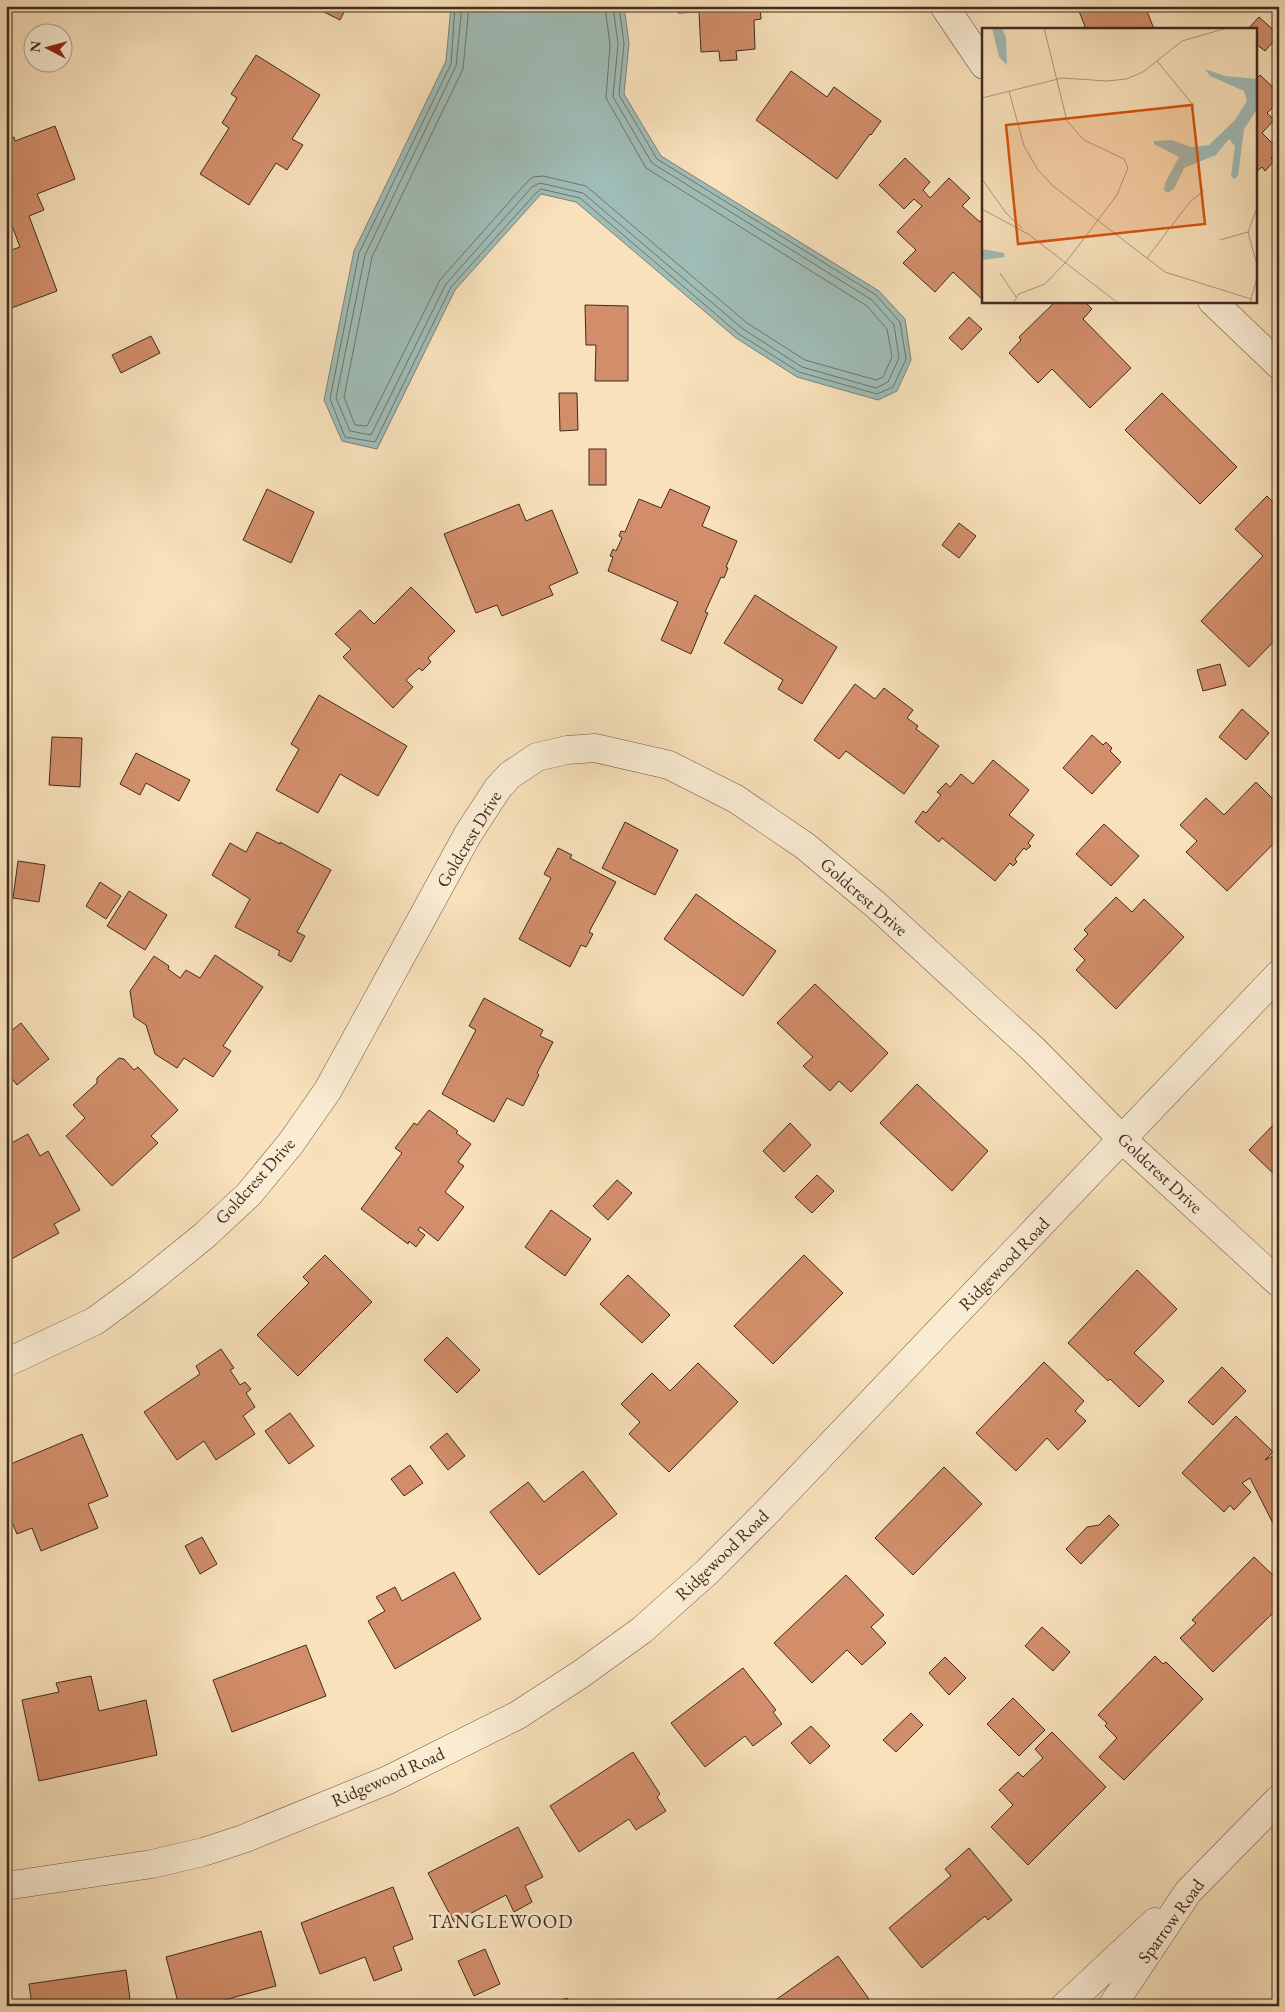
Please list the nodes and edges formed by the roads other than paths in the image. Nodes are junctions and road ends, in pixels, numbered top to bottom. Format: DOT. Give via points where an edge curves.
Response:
graph roads {
  1 [pos="944,6"];
  2 [pos="982,62"];
  3 [pos="1213,302"];
  4 [pos="1279,366"];
  5 [pos="1279,974"];
  6 [pos="1123,1140"];
  7 [pos="1279,1283"];
  8 [pos="6,1363"];
  9 [pos="1279,1799"];
  10 [pos="6,1886"];
  11 [pos="1188,1892"];
  12 [pos="1065,2006"];
  13 [pos="1112,2006"];
  1 -- 2 [label="street"];
  3 -- 4 [label="street"];
  5 -- 6 [label="street, Ridgewood Road"];
  6 -- 7 [label="street, Goldcrest Drive"];
  6 -- 8 [label="street, Goldcrest Drive" via="1034,1050 876,904 805,846 736,799 669,765 595,748 567,750 537,757 498,788 468,834 328,1090 291,1143 249,1194 205,1235 95,1321"];
  6 -- 10 [label="street, Ridgewood Road" via="771,1508 642,1630 581,1674 518,1715 388,1780 243,1839 152,1864"];
  9 -- 11 [label="street, Sparrow Road"];
  11 -- 12 [label="street"];
  11 -- 13 [label="street, Sparrow Road"];
}
